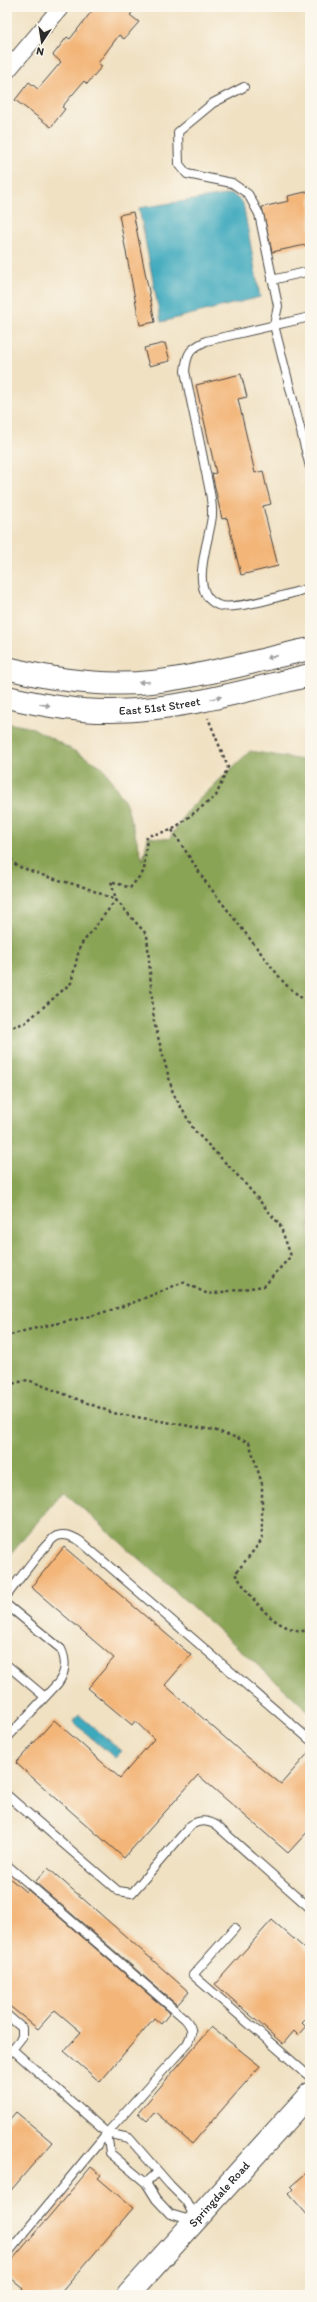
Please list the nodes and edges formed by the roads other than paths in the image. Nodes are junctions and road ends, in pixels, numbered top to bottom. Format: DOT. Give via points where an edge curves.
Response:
graph roads {
  1 [pos="62,7"];
  2 [pos="7,71"];
  3 [pos="244,87"];
  4 [pos="310,271"];
  5 [pos="272,280"];
  6 [pos="310,317"];
  7 [pos="274,325"];
  8 [pos="310,429"];
  9 [pos="301,431"];
  10 [pos="310,466"];
  11 [pos="310,588"];
  12 [pos="310,649"];
  13 [pos="7,668"];
  14 [pos="310,675"];
  15 [pos="7,697"];
  16 [pos="7,1595"];
  17 [pos="7,1605"];
  18 [pos="7,1665"];
  19 [pos="45,1698"];
  20 [pos="7,1738"];
  21 [pos="310,1740"];
  22 [pos="7,1795"];
  23 [pos="7,1865"];
  24 [pos="310,1908"];
  25 [pos="235,1928"];
  26 [pos="7,2015"];
  27 [pos="13,2050"];
  28 [pos="7,2056"];
  29 [pos="310,2077"];
  30 [pos="307,2103"];
  31 [pos="107,2133"];
  32 [pos="158,2172"];
  33 [pos="146,2183"];
  34 [pos="197,2222"];
  35 [pos="7,2254"];
  36 [pos="128,2295"];
  1 -- 2 [label="street"];
  3 -- 5 [label="lane" via="213,103 178,132 179,164 187,174 232,183 248,194 259,214"];
  4 -- 5 [label="lane"];
  5 -- 7 [label="lane" via="278,306"];
  6 -- 7 [label="lane"];
  7 -- 9 [label="lane"];
  7 -- 11 [label="lane" via="206,341 192,348 186,358 185,371 211,499 211,527 202,560 203,585 208,597 218,605 240,606"];
  8 -- 9 [label="lane"];
  9 -- 10 [label="lane"];
  12 -- 13 [label="street, East 51st Street, one-way" via="152,682 77,682"];
  15 -- 14 [label="street, East 51st Street, one-way" via="74,710 157,708 202,701"];
  16 -- 21 [label="lane" via="50,1541 63,1535 72,1536"];
  17 -- 19 [label="lane" via="61,1649 65,1657 64,1675"];
  18 -- 19 [label="lane"];
  19 -- 20 [label="lane"];
  22 -- 24 [label="lane" via="118,1892 132,1893 191,1825 199,1821 209,1821"];
  23 -- 31 [label="lane" via="192,2027 192,2035 186,2044"];
  25 -- 29 [label="lane" via="193,1975"];
  26 -- 27 [label="lane" via="22,2028 22,2037"];
  27 -- 28 [label="lane"];
  27 -- 31 [label="lane"];
  30 -- 34 [label="street, Springdale Road"];
  31 -- 32 [label="lane" via="128,2138"];
  31 -- 33 [label="lane" via="110,2153"];
  31 -- 35 [label="lane"];
  32 -- 33 [label="lane"];
  32 -- 34 [label="lane" via="186,2201"];
  33 -- 34 [label="lane" via="170,2214"];
  34 -- 36 [label="street, Springdale Road"];
}
